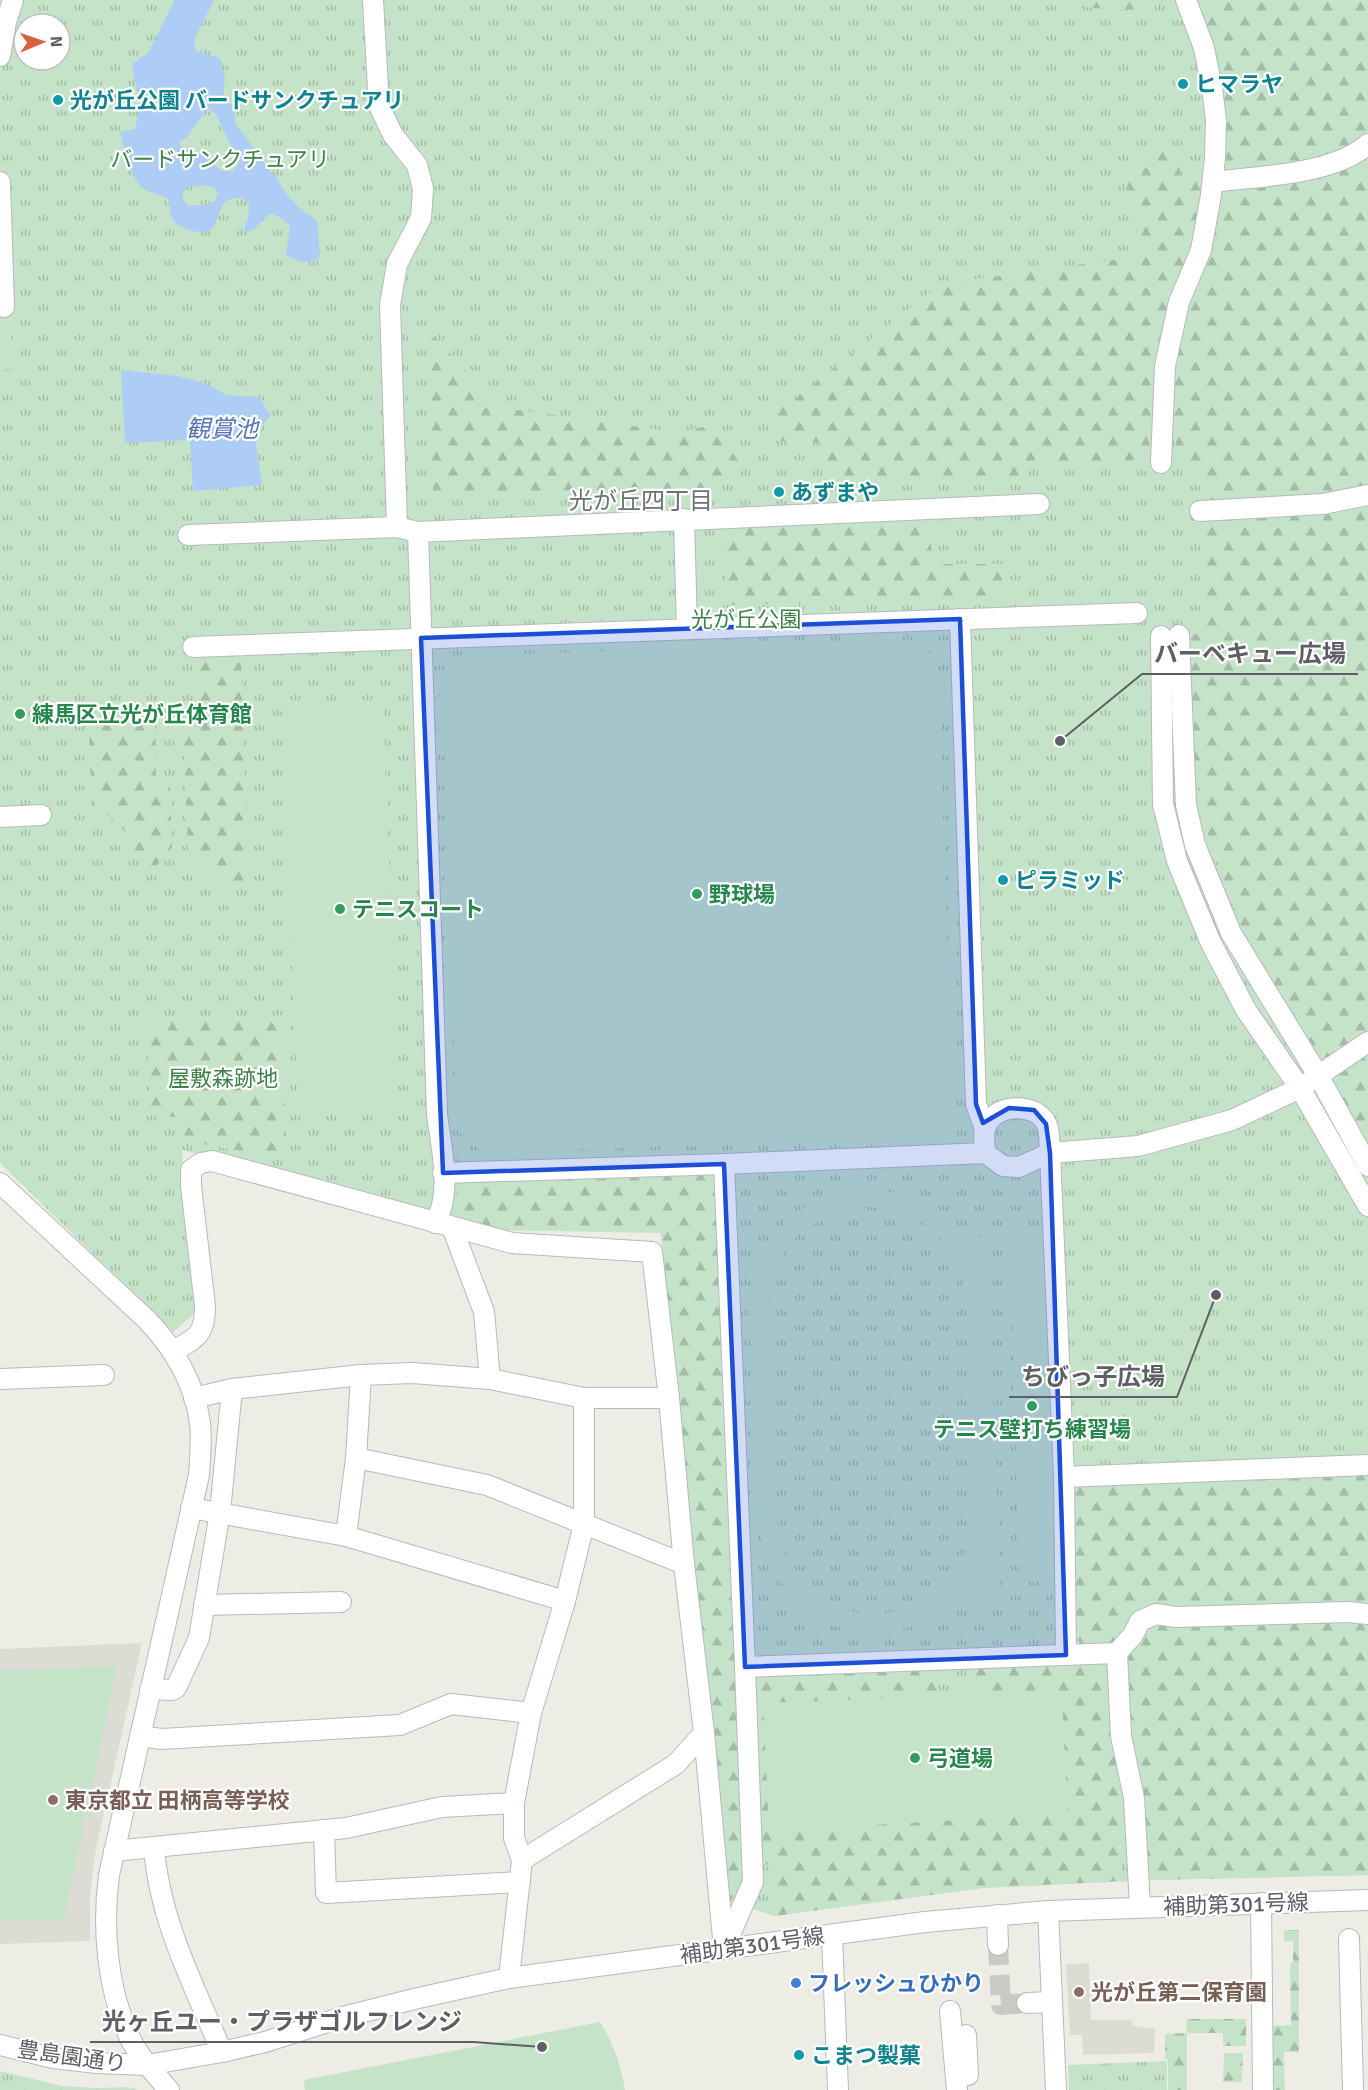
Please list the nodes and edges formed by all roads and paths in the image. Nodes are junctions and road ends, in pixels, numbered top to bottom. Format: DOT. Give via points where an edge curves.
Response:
graph roads {
  1 [pos="13,0"];
  2 [pos="373,0"];
  3 [pos="1186,0"];
  4 [pos="0,56"];
  5 [pos="1368,144"];
  6 [pos="0,182"];
  7 [pos="1213,182"];
  8 [pos="4,307"];
  9 [pos="1161,463"];
  10 [pos="1368,495"];
  11 [pos="1039,504"];
  12 [pos="1200,511"];
  13 [pos="684,519"];
  14 [pos="397,527"];
  15 [pos="418,532"];
  16 [pos="188,535"];
  17 [pos="1137,613"];
  18 [pos="960,619"];
  19 [pos="687,629"];
  20 [pos="421,638"];
  21 [pos="193,647"];
  22 [pos="41,815"];
  23 [pos="0,817"];
  24 [pos="1368,1042"];
  25 [pos="1319,1077"];
  26 [pos="1300,1088"];
  27 [pos="985,1129"];
  28 [pos="985,1153"];
  29 [pos="1050,1153"];
  30 [pos="724,1164"];
  31 [pos="1368,1166"];
  32 [pos="443,1173"];
  33 [pos="0,1183"];
  34 [pos="1368,1206"];
  35 [pos="443,1225"];
  36 [pos="173,1350"];
  37 [pos="104,1375"];
  38 [pos="361,1375"];
  39 [pos="490,1378"];
  40 [pos="0,1379"];
  41 [pos="232,1389"];
  42 [pos="194,1398"];
  43 [pos="584,1398"];
  44 [pos="669,1398"];
  45 [pos="356,1458"];
  46 [pos="1368,1464"];
  47 [pos="1064,1477"];
  48 [pos="191,1508"];
  49 [pos="220,1512"];
  50 [pos="584,1524"];
  51 [pos="346,1536"];
  52 [pos="684,1564"];
  53 [pos="565,1601"];
  54 [pos="341,1602"];
  55 [pos="204,1605"];
  56 [pos="1368,1614"];
  57 [pos="1117,1653"];
  58 [pos="1066,1655"];
  59 [pos="745,1667"];
  60 [pos="150,1689"];
  61 [pos="531,1713"];
  62 [pos="704,1733"];
  63 [pos="140,1736"];
  64 [pos="514,1803"];
  65 [pos="324,1830"];
  66 [pos="154,1847"];
  67 [pos="114,1851"];
  68 [pos="522,1860"];
  69 [pos="520,1882"];
  70 [pos="1368,1900"];
  71 [pos="1261,1903"];
  72 [pos="1140,1906"];
  73 [pos="1048,1911"];
  74 [pos="997,1915"];
  75 [pos="832,1935"];
  76 [pos="1349,1939"];
  77 [pos="998,1945"];
  78 [pos="724,1948"];
  79 [pos="509,1978"];
  80 [pos="1052,2002"];
  81 [pos="1027,2003"];
  82 [pos="950,2011"];
  83 [pos="966,2036"];
  84 [pos="0,2045"];
  85 [pos="222,2052"];
  86 [pos="147,2065"];
  87 [pos="169,2090"];
  88 [pos="838,2090"];
  89 [pos="957,2090"];
  90 [pos="969,2090"];
  91 [pos="1056,2090"];
  92 [pos="1263,2090"];
  93 [pos="1353,2090"];
  1 -- 4 [label="street"];
  2 -- 14 [label="street" via="379,106 393,135 417,165 423,189 421,218 397,264 390,305"];
  3 -- 7 [label="street" via="1204,48 1212,87 1216,120"];
  5 -- 7 [label="street" via="1356,154 1321,168"];
  6 -- 8 [label="street"];
  7 -- 9 [label="street" via="1201,250 1179,302 1165,366"];
  10 -- 12 [label="street" via="1323,504"];
  11 -- 13 [label="street"];
  13 -- 15 [label="street"];
  13 -- 19 [label="street"];
  14 -- 15 [label="street"];
  14 -- 16 [label="street"];
  15 -- 20 [label="street"];
  17 -- 18 [label="street"];
  18 -- 19 [label="street"];
  18 -- 27 [label="street" via="976,1104"];
  19 -- 20 [label="street"];
  20 -- 21 [label="street"];
  20 -- 32 [label="street" via="437,1114"];
  22 -- 23 [label="street"];
  24 -- 25 [label="street"];
  25 -- 26 [label="street"];
  25 -- 26 [label="street" via="1231,933 1195,845 1186,805 1170,635 1163,804 1177,861 1210,941 1246,1010"];
  25 -- 31 [label="street"];
  26 -- 29 [label="street" via="1232,1120 1138,1146"];
  26 -- 34 [label="street"];
  27 -- 28 [label="street"];
  27 -- 29 [label="street" via="991,1118 1010,1108 1034,1110 1047,1124"];
  28 -- 29 [label="street" via="1003,1166 1019,1167"];
  28 -- 30 [label="street"];
  29 -- 47 [label="street"];
  30 -- 32 [label="street"];
  30 -- 59 [label="street"];
  32 -- 35 [label="street"];
  33 -- 36 [label="street" via="147,1320"];
  35 -- 36 [label="street" via="212,1161 201,1163 191,1170 191,1186 205,1323 200,1333"];
  35 -- 39 [label="street" via="484,1312"];
  35 -- 44 [label="street" via="513,1243 652,1252"];
  36 -- 42 [label="street"];
  37 -- 40 [label="street"];
  38 -- 39 [label="street"];
  38 -- 41 [label="street"];
  38 -- 45 [label="street"];
  39 -- 43 [label="street"];
  41 -- 42 [label="street"];
  41 -- 49 [label="street"];
  42 -- 48 [label="street" via="201,1449"];
  43 -- 44 [label="street"];
  43 -- 50 [label="street"];
  44 -- 52 [label="street"];
  45 -- 50 [label="street" via="487,1485"];
  45 -- 51 [label="street"];
  46 -- 47 [label="street"];
  47 -- 58 [label="street"];
  48 -- 49 [label="street"];
  48 -- 60 [label="street"];
  49 -- 51 [label="street"];
  49 -- 55 [label="street"];
  50 -- 52 [label="street"];
  50 -- 53 [label="street"];
  51 -- 53 [label="street"];
  52 -- 62 [label="street"];
  53 -- 61 [label="street"];
  54 -- 55 [label="street"];
  55 -- 60 [label="street" via="199,1638 176,1688"];
  56 -- 57 [label="street" via="1156,1614 1140,1621"];
  57 -- 58 [label="street"];
  57 -- 72 [label="street" via="1121,1736 1134,1798"];
  58 -- 59 [label="street"];
  59 -- 78 [label="street" via="753,1882"];
  60 -- 63 [label="street"];
  61 -- 63 [label="street" via="451,1704 400,1725 161,1739"];
  61 -- 64 [label="street"];
  62 -- 68 [label="street" via="676,1764"];
  62 -- 78 [label="street"];
  63 -- 67 [label="street"];
  64 -- 65 [label="street" via="442,1807"];
  64 -- 68 [label="street" via="514,1838"];
  65 -- 66 [label="street"];
  65 -- 69 [label="street" via="326,1893"];
  66 -- 67 [label="street"];
  66 -- 85 [label="street" via="155,1873 166,1915"];
  67 -- 86 [label="street" via="105,1903 111,1975 130,2039"];
  68 -- 69 [label="street"];
  69 -- 79 [label="street"];
  70 -- 71 [label="street, 補助第301号線"];
  71 -- 72 [label="street, 補助第301号線"];
  71 -- 92 [label="street"];
  72 -- 73 [label="street, 補助第301号線"];
  73 -- 74 [label="street, 補助第301号線"];
  73 -- 80 [label="street"];
  74 -- 75 [label="street, 補助第301号線"];
  74 -- 77 [label="street"];
  75 -- 78 [label="street, 補助第301号線"];
  75 -- 88 [label="street"];
  76 -- 93 [label="street"];
  78 -- 79 [label="street, 補助第301号線"];
  79 -- 85 [label="street, 補助第301号線" via="343,2017"];
  80 -- 81 [label="street"];
  80 -- 91 [label="street"];
  82 -- 89 [label="street"];
  83 -- 90 [label="street"];
  84 -- 86 [label="street, 豊島園通り" via="52,2058"];
  85 -- 86 [label="street, 補助第301号線"];
  86 -- 87 [label="street, 豊島園通り"];
}
